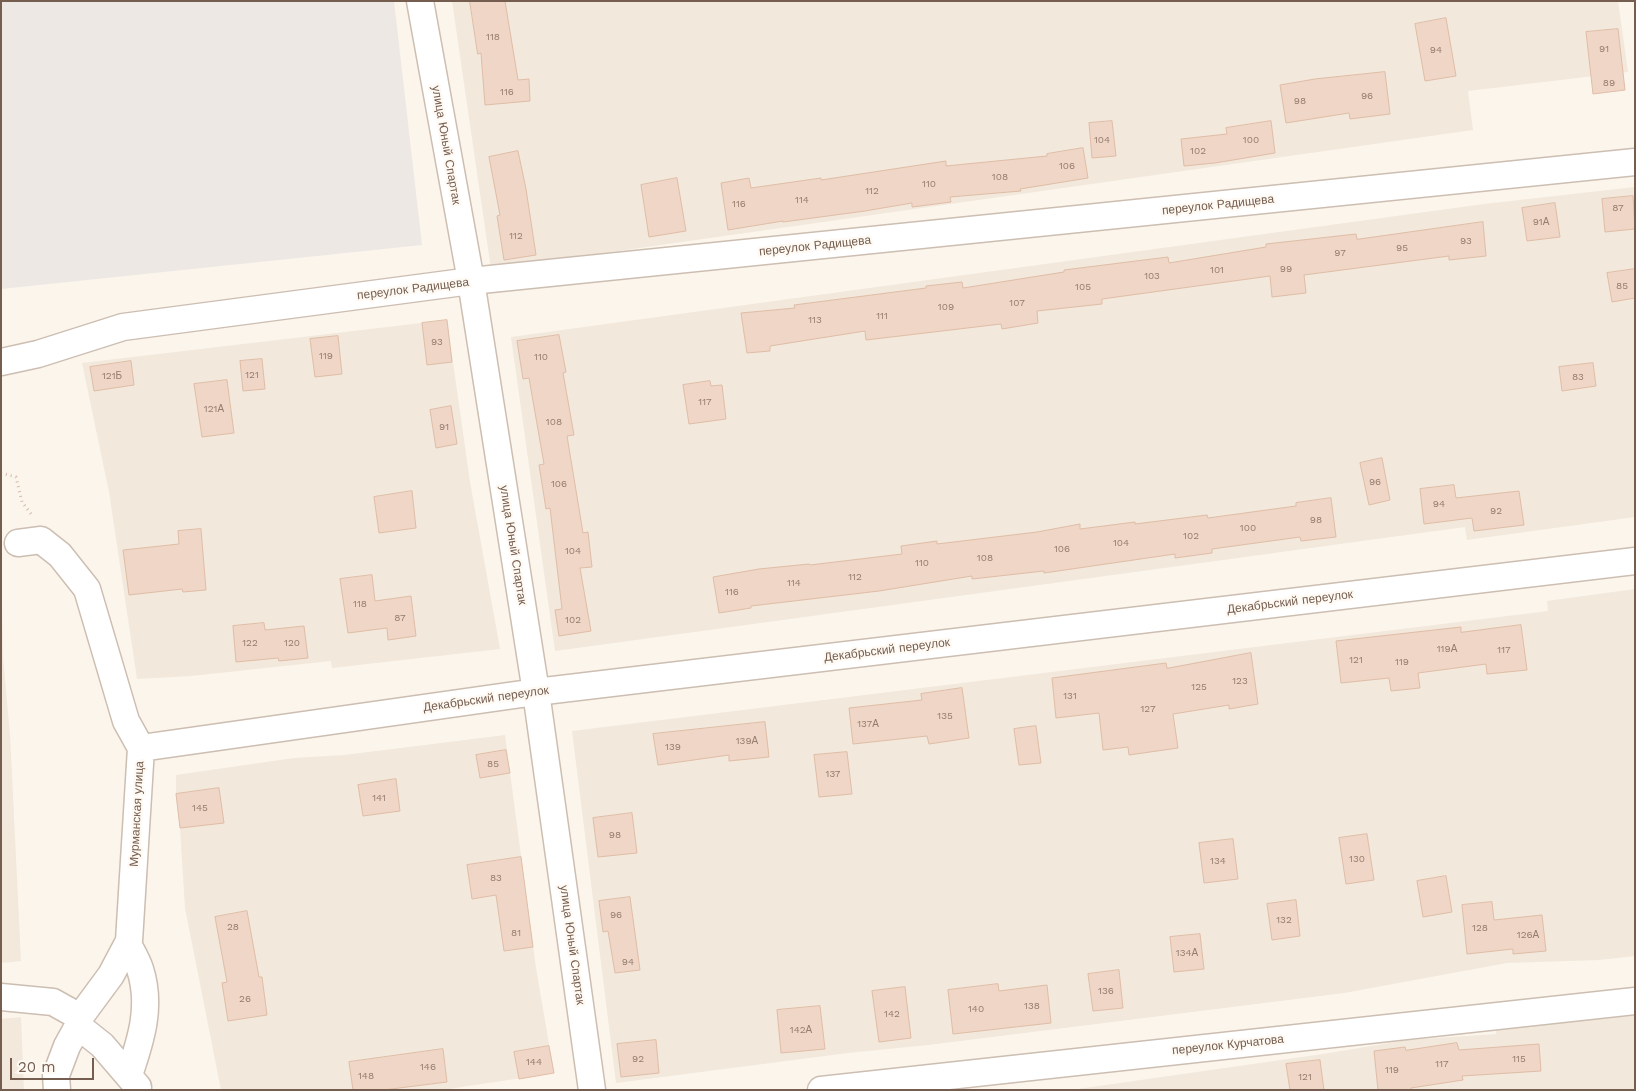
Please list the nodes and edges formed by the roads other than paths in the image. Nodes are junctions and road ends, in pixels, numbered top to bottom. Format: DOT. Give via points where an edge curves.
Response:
graph roads {
  1 [pos="420,1"];
  2 [pos="1635,162"];
  3 [pos="471,281"];
  4 [pos="1,362"];
  5 [pos="18,543"];
  6 [pos="1635,561"];
  7 [pos="536,692"];
  8 [pos="141,748"];
  9 [pos="128,944"];
  10 [pos="1,997"];
  11 [pos="1635,1000"];
  12 [pos="79,1022"];
  13 [pos="134,1083"];
  14 [pos="57,1090"];
  15 [pos="592,1090"];
  16 [pos="821,1090"];
  1 -- 3 [label="street, улица Юный Спартак"];
  2 -- 3 [label="street, переулок Радищева"];
  3 -- 4 [label="street, переулок Радищева" via="123,327 38,354"];
  3 -- 7 [label="street, улица Юный Спартак"];
  5 -- 8 [label="street, Мурманская улица" via="41,540 60,555 87,589 126,721"];
  6 -- 7 [label="street, Декабрьский переулок"];
  7 -- 8 [label="street, Декабрьский переулок"];
  7 -- 15 [label="street, улица Юный Спартак"];
  8 -- 9 [label="street, Мурманская улица"];
  9 -- 12 [label="street, Мурманская улица"];
  9 -- 13 [label="street" via="140,969 145,1001"];
  10 -- 12 [label="street" via="53,1002"];
  11 -- 16 [label="street, переулок Курчатова"];
  12 -- 13 [label="street"];
  12 -- 14 [label="street, Мурманская улица" via="56,1075"];
}
